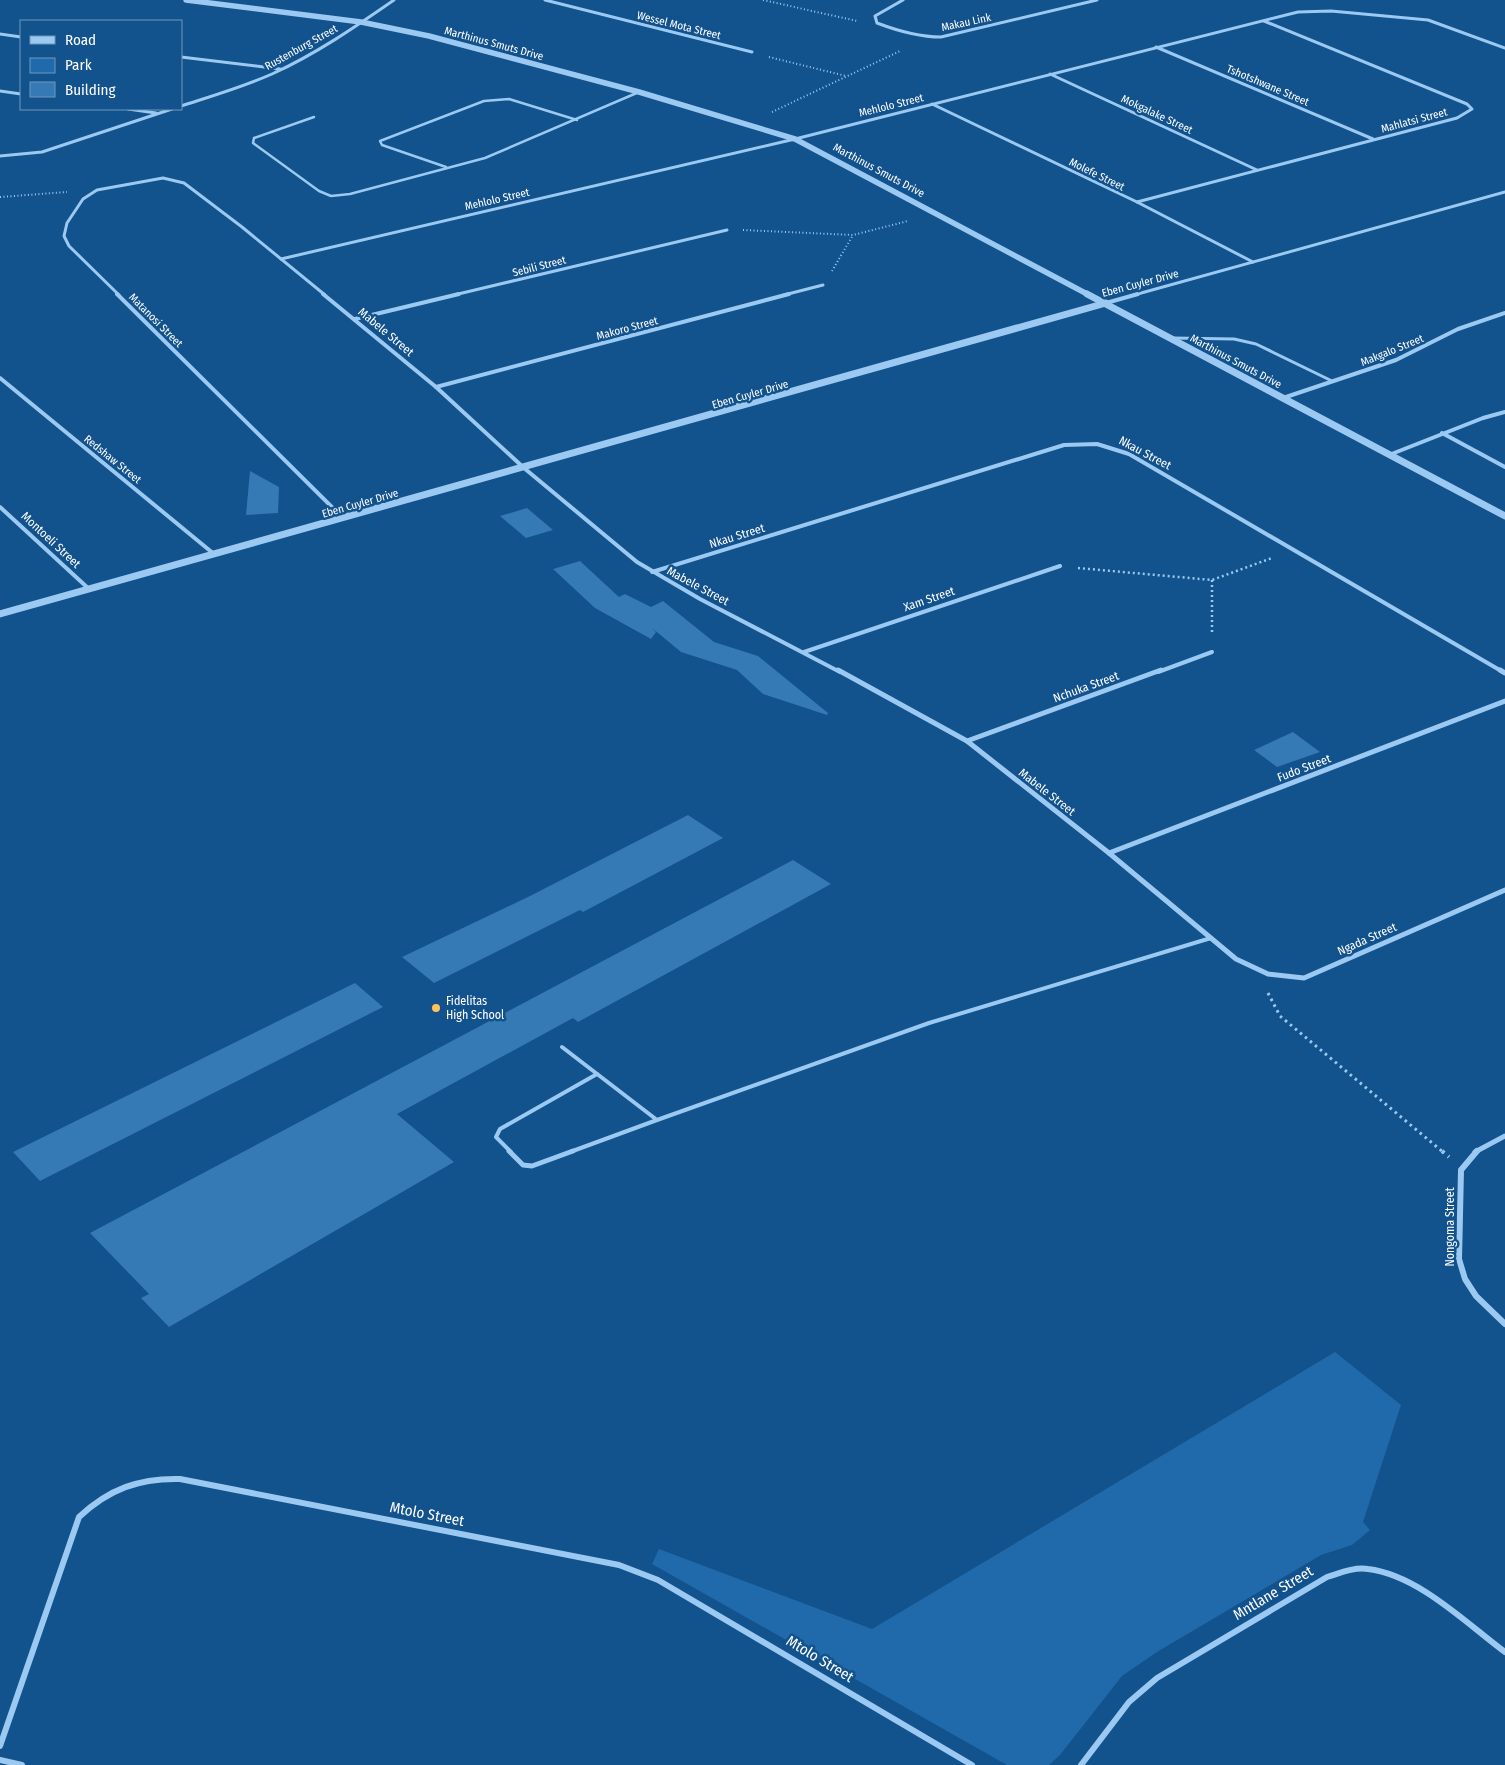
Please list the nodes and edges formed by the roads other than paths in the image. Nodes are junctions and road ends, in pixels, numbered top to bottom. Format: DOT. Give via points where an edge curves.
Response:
graph roads {
  1 [pos="186,0"];
  2 [pos="394,0"];
  3 [pos="546,0"];
  4 [pos="903,0"];
  5 [pos="1097,0"];
  6 [pos="1263,21"];
  7 [pos="361,22"];
  8 [pos="0,34"];
  9 [pos="20,37"];
  10 [pos="1156,47"];
  11 [pos="1505,48"];
  12 [pos="752,52"];
  13 [pos="182,57"];
  14 [pos="282,70"];
  15 [pos="1050,74"];
  16 [pos="0,91"];
  17 [pos="639,92"];
  18 [pos="20,94"];
  19 [pos="932,104"];
  20 [pos="182,106"];
  21 [pos="136,110"];
  22 [pos="169,110"];
  23 [pos="159,113"];
  24 [pos="314,117"];
  25 [pos="576,120"];
  26 [pos="795,138"];
  27 [pos="1374,139"];
  28 [pos="0,156"];
  29 [pos="448,167"];
  30 [pos="1258,170"];
  31 [pos="184,183"];
  32 [pos="1505,192"];
  33 [pos="1137,202"];
  34 [pos="727,230"];
  35 [pos="281,259"];
  36 [pos="1254,262"];
  37 [pos="823,285"];
  38 [pos="1106,303"];
  39 [pos="1505,313"];
  40 [pos="355,319"];
  41 [pos="1170,337"];
  42 [pos="0,378"];
  43 [pos="1332,381"];
  44 [pos="436,387"];
  45 [pos="1283,398"];
  46 [pos="1505,412"];
  47 [pos="1442,434"];
  48 [pos="1390,455"];
  49 [pos="524,468"];
  50 [pos="1505,468"];
  51 [pos="0,506"];
  52 [pos="1505,516"];
  53 [pos="343,518"];
  54 [pos="214,554"];
  55 [pos="1060,566"];
  56 [pos="652,572"];
  57 [pos="89,589"];
  58 [pos="0,614"];
  59 [pos="804,652"];
  60 [pos="1212,652"];
  61 [pos="1505,673"];
  62 [pos="1505,701"];
  63 [pos="967,741"];
  64 [pos="1109,854"];
  65 [pos="1505,890"];
  66 [pos="1211,938"];
  67 [pos="1236,958"];
  68 [pos="562,1047"];
  69 [pos="597,1074"];
  70 [pos="657,1120"];
  71 [pos="1505,1136"];
  72 [pos="1505,1324"];
  73 [pos="1505,1652"];
  74 [pos="0,1746"];
  75 [pos="0,1760"];
  76 [pos="22,1765"];
  77 [pos="972,1765"];
  78 [pos="1081,1765"];
  1 -- 7 [label="street, Marthinus Smuts Drive"];
  2 -- 7 [label="street, Rustenburg Street"];
  3 -- 12 [label="street, Wessel Mota Street"];
  4 -- 5 [label="street, Makau Link" via="882,10 874,20 887,27 927,37 956,34"];
  6 -- 10 [label="street, Mehlolo Street"];
  6 -- 11 [label="street, Mehlolo Street" via="1315,11 1403,17 1443,24"];
  6 -- 27 [label="street, Mahlatsi Street" via="1472,109 1463,116"];
  7 -- 14 [label="street, Rustenburg Street"];
  7 -- 17 [label="street, Marthinus Smuts Drive" via="458,43"];
  8 -- 9 [label="street"];
  10 -- 15 [label="street, Mehlolo Street"];
  10 -- 27 [label="street, Tshotshwane Street"];
  13 -- 14 [label="street"];
  14 -- 20 [label="street, Rustenburg Street"];
  15 -- 19 [label="street, Mehlolo Street"];
  15 -- 30 [label="street, Mokgalake Street"];
  16 -- 18 [label="street"];
  17 -- 25 [label="lane"];
  17 -- 26 [label="street, Marthinus Smuts Drive"];
  19 -- 26 [label="street, Mehlolo Street"];
  19 -- 33 [label="street, Molefe Street"];
  21 -- 23 [label="street"];
  22 -- 23 [label="street"];
  23 -- 28 [label="street" via="42,152"];
  24 -- 29 [label="lane" via="265,132 254,138 253,143 319,191 332,196"];
  25 -- 29 [label="lane" via="485,158"];
  25 -- 29 [label="lane" via="497,98 380,141 382,145"];
  26 -- 35 [label="street, Mehlolo Street"];
  26 -- 38 [label="street, Marthinus Smuts Drive"];
  27 -- 30 [label="street, Mahlatsi Street"];
  30 -- 33 [label="street, Mahlatsi Street"];
  31 -- 35 [label="street, Mabele Street"];
  31 -- 53 [label="street, Matanosi Street" via="163,178 97,190 83,199 67,223 64,236 69,246"];
  32 -- 36 [label="street, Eben Cuyler Drive"];
  33 -- 36 [label="street, Molefe Street"];
  34 -- 40 [label="street, Sebili Street"];
  35 -- 40 [label="street, Mabele Street"];
  36 -- 38 [label="street, Eben Cuyler Drive"];
  37 -- 44 [label="street, Makoro Street"];
  38 -- 41 [label="street, Marthinus Smuts Drive"];
  38 -- 49 [label="street, Eben Cuyler Drive"];
  39 -- 43 [label="street, Makgalo Street" via="1458,329 1396,360"];
  40 -- 44 [label="street, Mabele Street"];
  41 -- 43 [label="lane" via="1256,344"];
  41 -- 45 [label="street, Marthinus Smuts Drive"];
  42 -- 54 [label="street, Redshaw Street"];
  43 -- 45 [label="street, Makgalo Street"];
  44 -- 49 [label="street, Mabele Street"];
  45 -- 48 [label="street, Marthinus Smuts Drive"];
  46 -- 47 [label="street"];
  47 -- 48 [label="street"];
  47 -- 50 [label="street"];
  48 -- 52 [label="street, Marthinus Smuts Drive"];
  49 -- 53 [label="street, Eben Cuyler Drive"];
  49 -- 56 [label="street, Mabele Street"];
  51 -- 57 [label="street, Montoeli Street"];
  53 -- 54 [label="street, Eben Cuyler Drive"];
  54 -- 57 [label="street, Eben Cuyler Drive"];
  55 -- 59 [label="street, Xam Street"];
  56 -- 59 [label="street, Mabele Street"];
  56 -- 61 [label="street, Nkau Street" via="1064,445 1110,446 1129,454"];
  57 -- 58 [label="street, Eben Cuyler Drive"];
  59 -- 63 [label="street, Mabele Street"];
  60 -- 63 [label="street, Nchuka Street"];
  62 -- 64 [label="street, Fudo Street"];
  63 -- 64 [label="street, Mabele Street"];
  64 -- 66 [label="street, Mabele Street"];
  65 -- 67 [label="street, Ngada Street" via="1304,978 1268,975"];
  66 -- 67 [label="street, Mabele Street"];
  66 -- 70 [label="lane" via="929,1023"];
  68 -- 69 [label="lane"];
  69 -- 70 [label="lane"];
  69 -- 70 [label="lane" via="500,1129 496,1138 523,1165 532,1166"];
  71 -- 72 [label="street, Nongoma Street" via="1483,1146 1461,1170 1459,1259 1461,1273 1472,1292"];
  73 -- 78 [label="street, Mntlane Street" via="1416,1587 1391,1574 1367,1569 1348,1570 1327,1577 1157,1678 1129,1702"];
  74 -- 77 [label="street, Mtolo Street" via="79,1517 96,1500 118,1487 161,1478 180,1479 619,1565 658,1580"];
  75 -- 76 [label="street"];
}
